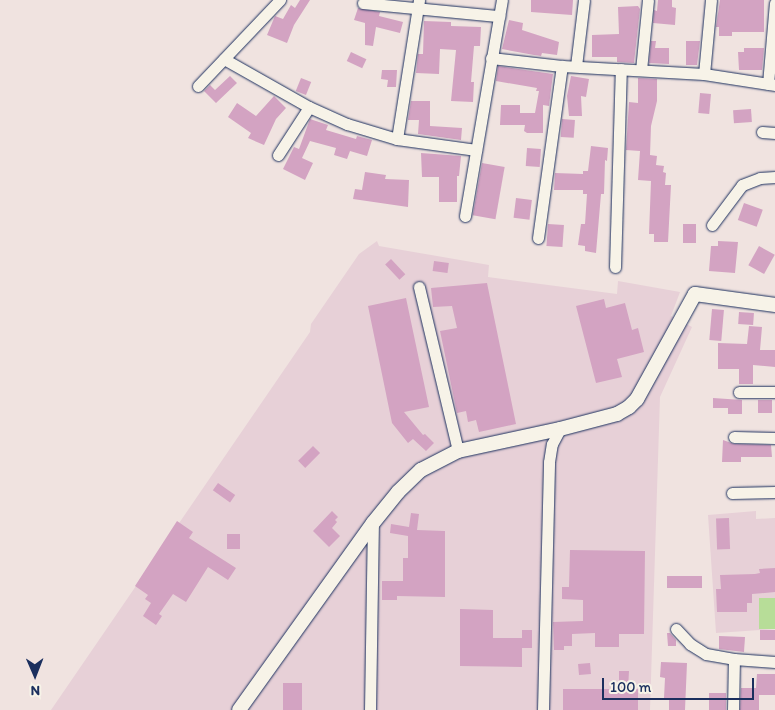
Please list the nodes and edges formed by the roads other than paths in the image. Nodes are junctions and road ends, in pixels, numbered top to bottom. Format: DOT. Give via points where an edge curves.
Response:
graph roads {
  1 [pos="280,0"];
  2 [pos="502,0"];
  3 [pos="584,0"];
  4 [pos="648,0"];
  5 [pos="712,0"];
  6 [pos="363,3"];
  7 [pos="775,3"];
  8 [pos="419,4"];
  9 [pos="499,16"];
  10 [pos="491,58"];
  11 [pos="224,59"];
  12 [pos="562,66"];
  13 [pos="576,66"];
  14 [pos="621,69"];
  15 [pos="641,70"];
  16 [pos="704,74"];
  17 [pos="772,84"];
  18 [pos="198,86"];
  19 [pos="309,107"];
  20 [pos="762,132"];
  21 [pos="775,133"];
  22 [pos="397,139"];
  23 [pos="476,150"];
  24 [pos="278,155"];
  25 [pos="775,177"];
  26 [pos="465,216"];
  27 [pos="712,225"];
  28 [pos="538,238"];
  29 [pos="615,267"];
  30 [pos="418,287"];
  31 [pos="775,305"];
  32 [pos="739,392"];
  33 [pos="775,392"];
  34 [pos="560,429"];
  35 [pos="734,437"];
  36 [pos="775,438"];
  37 [pos="458,451"];
  38 [pos="775,492"];
  39 [pos="732,493"];
  40 [pos="373,523"];
  41 [pos="676,629"];
  42 [pos="734,660"];
  43 [pos="775,662"];
  44 [pos="238,710"];
  45 [pos="370,710"];
  46 [pos="543,710"];
  47 [pos="733,710"];
  1 -- 11 [label="street"];
  2 -- 9 [label="street"];
  3 -- 13 [label="street"];
  4 -- 15 [label="street"];
  5 -- 16 [label="street"];
  6 -- 8 [label="street"];
  7 -- 17 [label="street"];
  8 -- 9 [label="street"];
  8 -- 22 [label="street"];
  9 -- 10 [label="street"];
  10 -- 12 [label="street"];
  10 -- 23 [label="street"];
  11 -- 18 [label="street"];
  11 -- 19 [label="street"];
  12 -- 13 [label="street"];
  12 -- 28 [label="street"];
  13 -- 14 [label="street"];
  14 -- 15 [label="street"];
  14 -- 29 [label="street"];
  15 -- 16 [label="street"];
  16 -- 17 [label="street"];
  19 -- 22 [label="street" via="347,124"];
  19 -- 24 [label="street"];
  20 -- 21 [label="street"];
  22 -- 23 [label="street"];
  23 -- 26 [label="street"];
  25 -- 27 [label="street" via="760,178 742,185"];
  30 -- 37 [label="street"];
  31 -- 34 [label="street" via="695,294 637,399 617,414"];
  32 -- 33 [label="street"];
  34 -- 37 [label="street"];
  34 -- 46 [label="street" via="552,444 549,462"];
  35 -- 36 [label="street"];
  37 -- 40 [label="street" via="421,470"];
  38 -- 39 [label="street"];
  40 -- 44 [label="street"];
  40 -- 45 [label="street"];
  41 -- 42 [label="street" via="690,644 706,654"];
  42 -- 43 [label="street"];
  42 -- 47 [label="street"];
}
